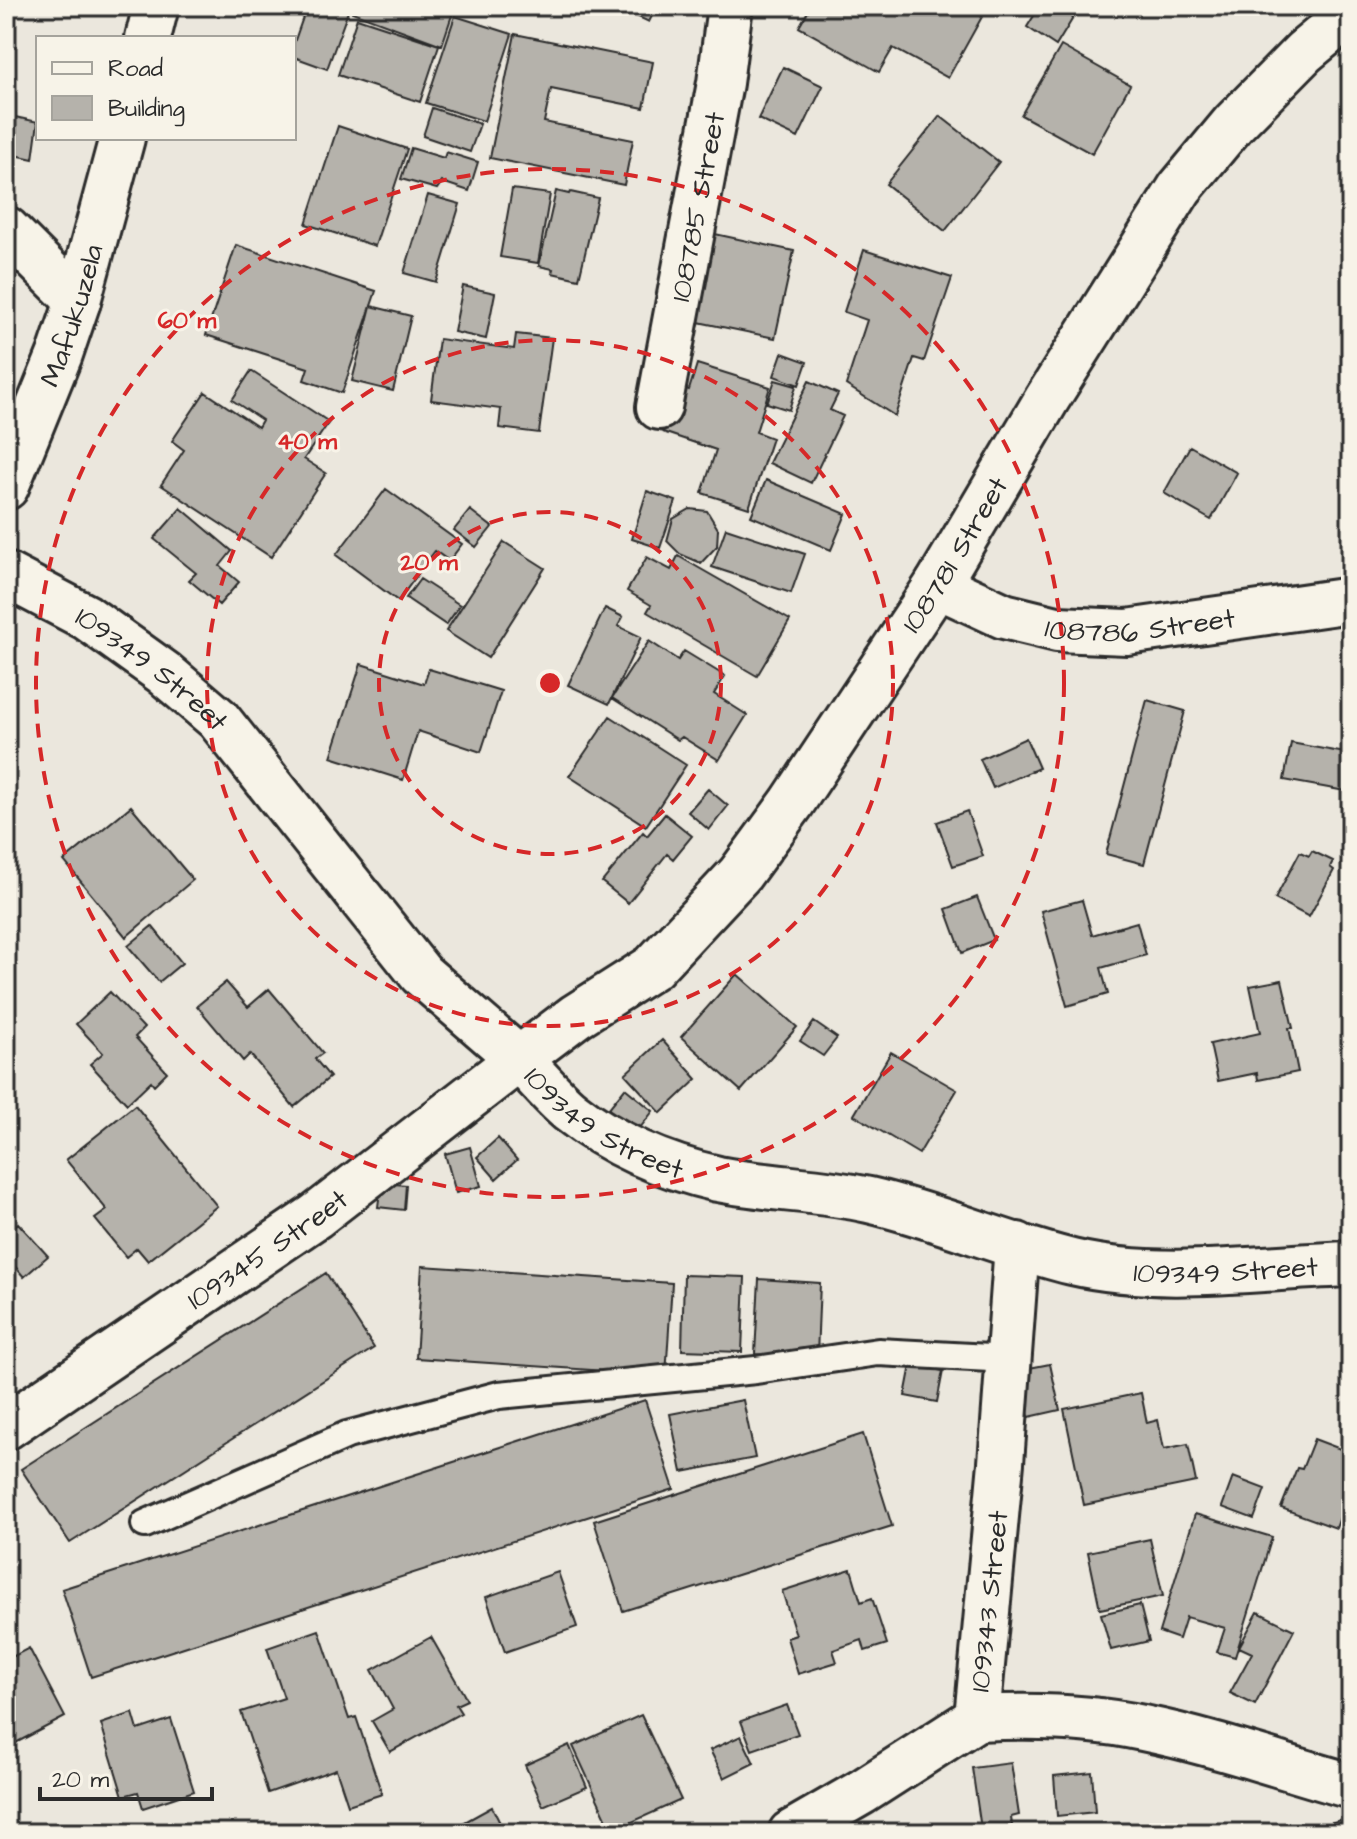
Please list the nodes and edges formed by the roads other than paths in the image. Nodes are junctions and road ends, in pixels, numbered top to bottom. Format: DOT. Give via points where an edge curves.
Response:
graph roads {
  1 [pos="156,6"];
  2 [pos="730,6"];
  3 [pos="1351,13"];
  4 [pos="148,36"];
  5 [pos="121,140"];
  6 [pos="6,229"];
  7 [pos="78,301"];
  8 [pos="659,407"];
  9 [pos="6,487"];
  10 [pos="6,575"];
  11 [pos="937,585"];
  12 [pos="1351,600"];
  13 [pos="519,1059"];
  14 [pos="1017,1245"];
  15 [pos="1351,1264"];
  16 [pos="1009,1359"];
  17 [pos="6,1427"];
  18 [pos="145,1524"];
  19 [pos="977,1718"];
  20 [pos="1351,1786"];
  21 [pos="791,1833"];
  1 -- 4 [label="street"];
  2 -- 8 [label="street, 108785 Street"];
  3 -- 11 [label="street, 108781 Street" via="1234,123 1180,188"];
  5 -- 7 [label="street, Mafukuzela"];
  6 -- 7 [label="street"];
  7 -- 9 [label="street, Mafukuzela"];
  10 -- 13 [label="street, 109349 Street" via="86,617 218,719 421,974"];
  11 -- 12 [label="street, 108786 Street" via="1004,616 1057,629 1127,632"];
  11 -- 13 [label="street, 108781 Street" via="740,874 653,967"];
  13 -- 14 [label="street, 109349 Street" via="569,1110 620,1145 670,1165 719,1179 836,1193 910,1209"];
  13 -- 17 [label="street, 109345 Street" via="316,1216"];
  14 -- 15 [label="street, 109349 Street" via="1073,1262 1137,1270"];
  14 -- 16 [label="street, 109343 Street"];
  16 -- 18 [label="lane" via="878,1352 756,1370 499,1395 347,1435"];
  16 -- 19 [label="street, 109343 Street"];
  19 -- 20 [label="street, 109343 Street" via="1047,1717 1143,1728"];
  19 -- 21 [label="street"];
}
